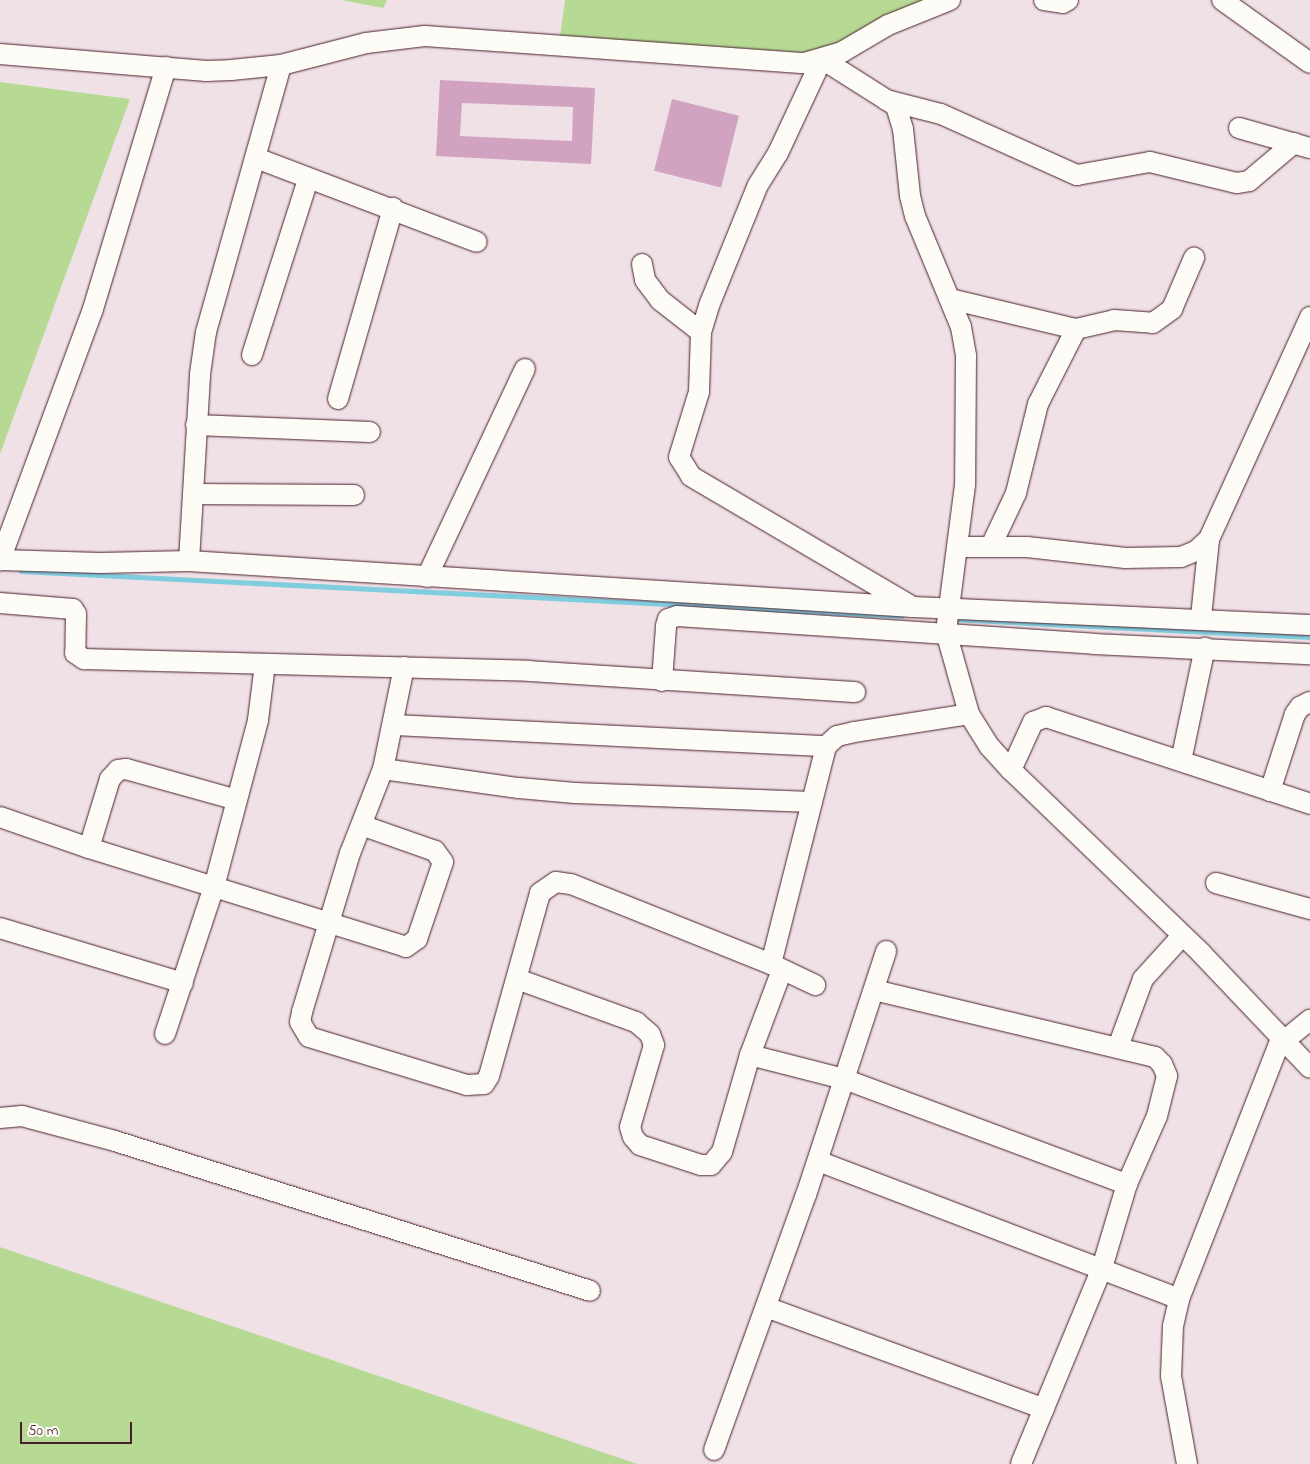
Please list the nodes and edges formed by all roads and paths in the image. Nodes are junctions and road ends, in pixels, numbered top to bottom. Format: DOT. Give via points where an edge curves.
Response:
graph roads {
  1 [pos="950,0"];
  2 [pos="1044,0"];
  3 [pos="1068,0"];
  4 [pos="1222,0"];
  5 [pos="0,54"];
  6 [pos="822,59"];
  7 [pos="1310,63"];
  8 [pos="281,65"];
  9 [pos="166,67"];
  10 [pos="886,100"];
  11 [pos="1239,128"];
  12 [pos="1302,146"];
  13 [pos="256,158"];
  14 [pos="308,179"];
  15 [pos="393,208"];
  16 [pos="477,242"];
  17 [pos="1194,258"];
  18 [pos="642,264"];
  19 [pos="950,299"];
  20 [pos="1310,317"];
  21 [pos="1076,329"];
  22 [pos="701,332"];
  23 [pos="252,354"];
  24 [pos="525,370"];
  25 [pos="338,400"];
  26 [pos="196,425"];
  27 [pos="370,432"];
  28 [pos="192,494"];
  29 [pos="354,495"];
  30 [pos="1209,539"];
  31 [pos="991,546"];
  32 [pos="959,547"];
  33 [pos="0,560"];
  34 [pos="188,561"];
  35 [pos="428,577"];
  36 [pos="0,603"];
  37 [pos="913,607"];
  38 [pos="1200,617"];
  39 [pos="947,620"];
  40 [pos="1310,625"];
  41 [pos="1206,647"];
  42 [pos="1310,654"];
  43 [pos="265,664"];
  44 [pos="404,667"];
  45 [pos="662,681"];
  46 [pos="855,692"];
  47 [pos="1310,702"];
  48 [pos="969,714"];
  49 [pos="394,725"];
  50 [pos="826,746"];
  51 [pos="1181,761"];
  52 [pos="383,769"];
  53 [pos="1011,770"];
  54 [pos="1270,791"];
  55 [pos="237,800"];
  56 [pos="812,802"];
  57 [pos="1310,804"];
  58 [pos="0,817"];
  59 [pos="361,825"];
  60 [pos="89,848"];
  61 [pos="1216,883"];
  62 [pos="214,888"];
  63 [pos="1310,909"];
  64 [pos="327,922"];
  65 [pos="0,928"];
  66 [pos="1182,936"];
  67 [pos="886,951"];
  68 [pos="776,967"];
  69 [pos="517,979"];
  70 [pos="183,983"];
  71 [pos="815,985"];
  72 [pos="874,990"];
  73 [pos="1310,1020"];
  74 [pos="165,1034"];
  75 [pos="1284,1038"];
  76 [pos="1118,1047"];
  77 [pos="750,1055"];
  78 [pos="1310,1068"];
  79 [pos="844,1078"];
  80 [pos="0,1118"];
  81 [pos="818,1161"];
  82 [pos="1127,1184"];
  83 [pos="1102,1268"];
  84 [pos="590,1291"];
  85 [pos="1179,1299"];
  86 [pos="766,1307"];
  87 [pos="1044,1409"];
  88 [pos="714,1450"];
  89 [pos="1021,1464"];
  90 [pos="1187,1464"];
  1 -- 6 [label="street" via="888,25 842,52"];
  2 -- 3 [label="street" via="1057,3"];
  4 -- 7 [label="street"];
  5 -- 9 [label="street"];
  6 -- 8 [label="street" via="804,63 425,36 366,43"];
  6 -- 10 [label="street"];
  6 -- 22 [label="street" via="778,153 758,185"];
  8 -- 9 [label="street" via="206,71"];
  8 -- 13 [label="street"];
  9 -- 33 [label="street" via="93,309"];
  10 -- 12 [label="street" via="941,114 1077,175 1150,162 1237,183 1249,181"];
  10 -- 19 [label="street" via="896,106 900,116 910,196 922,235"];
  11 -- 12 [label="street"];
  13 -- 14 [label="street"];
  13 -- 26 [label="street" via="206,332"];
  14 -- 15 [label="street"];
  14 -- 23 [label="street"];
  15 -- 16 [label="street"];
  15 -- 25 [label="street"];
  17 -- 21 [label="street" via="1172,309 1160,321 1114,320"];
  18 -- 22 [label="street" via="645,280 660,300"];
  19 -- 21 [label="street"];
  19 -- 32 [label="street" via="966,355 965,484"];
  20 -- 30 [label="street"];
  21 -- 31 [label="street" via="1038,404 1016,494"];
  22 -- 37 [label="street" via="699,392 681,446 682,466 691,476"];
  24 -- 35 [label="street"];
  26 -- 27 [label="street"];
  26 -- 28 [label="street"];
  28 -- 29 [label="street"];
  28 -- 34 [label="street"];
  30 -- 31 [label="street" via="1196,551 1174,557 1125,558"];
  30 -- 38 [label="street"];
  31 -- 32 [label="street"];
  32 -- 39 [label="street"];
  33 -- 34 [label="street"];
  34 -- 35 [label="street"];
  35 -- 37 [label="street"];
  36 -- 43 [label="street" via="73,609 76,614 75,653 84,659"];
  37 -- 39 [label="street"];
  38 -- 39 [label="street"];
  38 -- 40 [label="street"];
  39 -- 41 [label="street" via="1094,644"];
  39 -- 45 [label="street" via="677,616 668,619 666,626"];
  39 -- 48 [label="street"];
  41 -- 42 [label="street"];
  41 -- 51 [label="street"];
  43 -- 44 [label="street"];
  43 -- 55 [label="street" via="258,720"];
  44 -- 45 [label="street"];
  44 -- 49 [label="street"];
  45 -- 46 [label="street"];
  47 -- 54 [label="street" via="1295,714"];
  48 -- 50 [label="street" via="854,732 837,736"];
  48 -- 53 [label="street" via="990,747"];
  49 -- 50 [label="street"];
  49 -- 52 [label="street"];
  50 -- 56 [label="street"];
  51 -- 53 [label="street" via="1046,717 1033,722"];
  51 -- 54 [label="street"];
  52 -- 56 [label="street" via="566,792"];
  52 -- 59 [label="street"];
  53 -- 66 [label="street"];
  54 -- 57 [label="street"];
  55 -- 60 [label="street" via="126,769 118,770 110,779"];
  55 -- 62 [label="street"];
  56 -- 68 [label="street"];
  58 -- 60 [label="street"];
  59 -- 64 [label="street"];
  59 -- 64 [label="street" via="436,851 443,862 442,869 413,944 398,946"];
  60 -- 62 [label="street"];
  61 -- 63 [label="street"];
  62 -- 64 [label="street"];
  62 -- 70 [label="street"];
  64 -- 69 [label="street" via="302,1012 300,1022 304,1031 310,1037 467,1085 484,1084 489,1076"];
  65 -- 70 [label="street"];
  66 -- 75 [label="street"];
  66 -- 76 [label="street" via="1143,979"];
  67 -- 72 [label="street"];
  68 -- 69 [label="street" via="571,884 556,882 540,893"];
  68 -- 71 [label="street"];
  68 -- 77 [label="street"];
  69 -- 77 [label="street" via="636,1022 650,1034 654,1045 630,1126 640,1145 710,1165 722,1152"];
  70 -- 74 [label="street"];
  72 -- 76 [label="street"];
  72 -- 79 [label="street"];
  73 -- 75 [label="street"];
  75 -- 78 [label="street"];
  75 -- 85 [label="street"];
  76 -- 82 [label="street" via="1155,1057 1167,1076 1157,1116"];
  77 -- 79 [label="street"];
  79 -- 81 [label="street"];
  79 -- 82 [label="street"];
  80 -- 84 [label="street" via="22,1116 114,1141"];
  81 -- 83 [label="street"];
  81 -- 86 [label="street"];
  82 -- 83 [label="street"];
  83 -- 85 [label="street"];
  83 -- 87 [label="street"];
  85 -- 90 [label="street" via="1173,1326 1171,1376"];
  86 -- 87 [label="street"];
  86 -- 88 [label="street"];
  87 -- 89 [label="street"];
}
